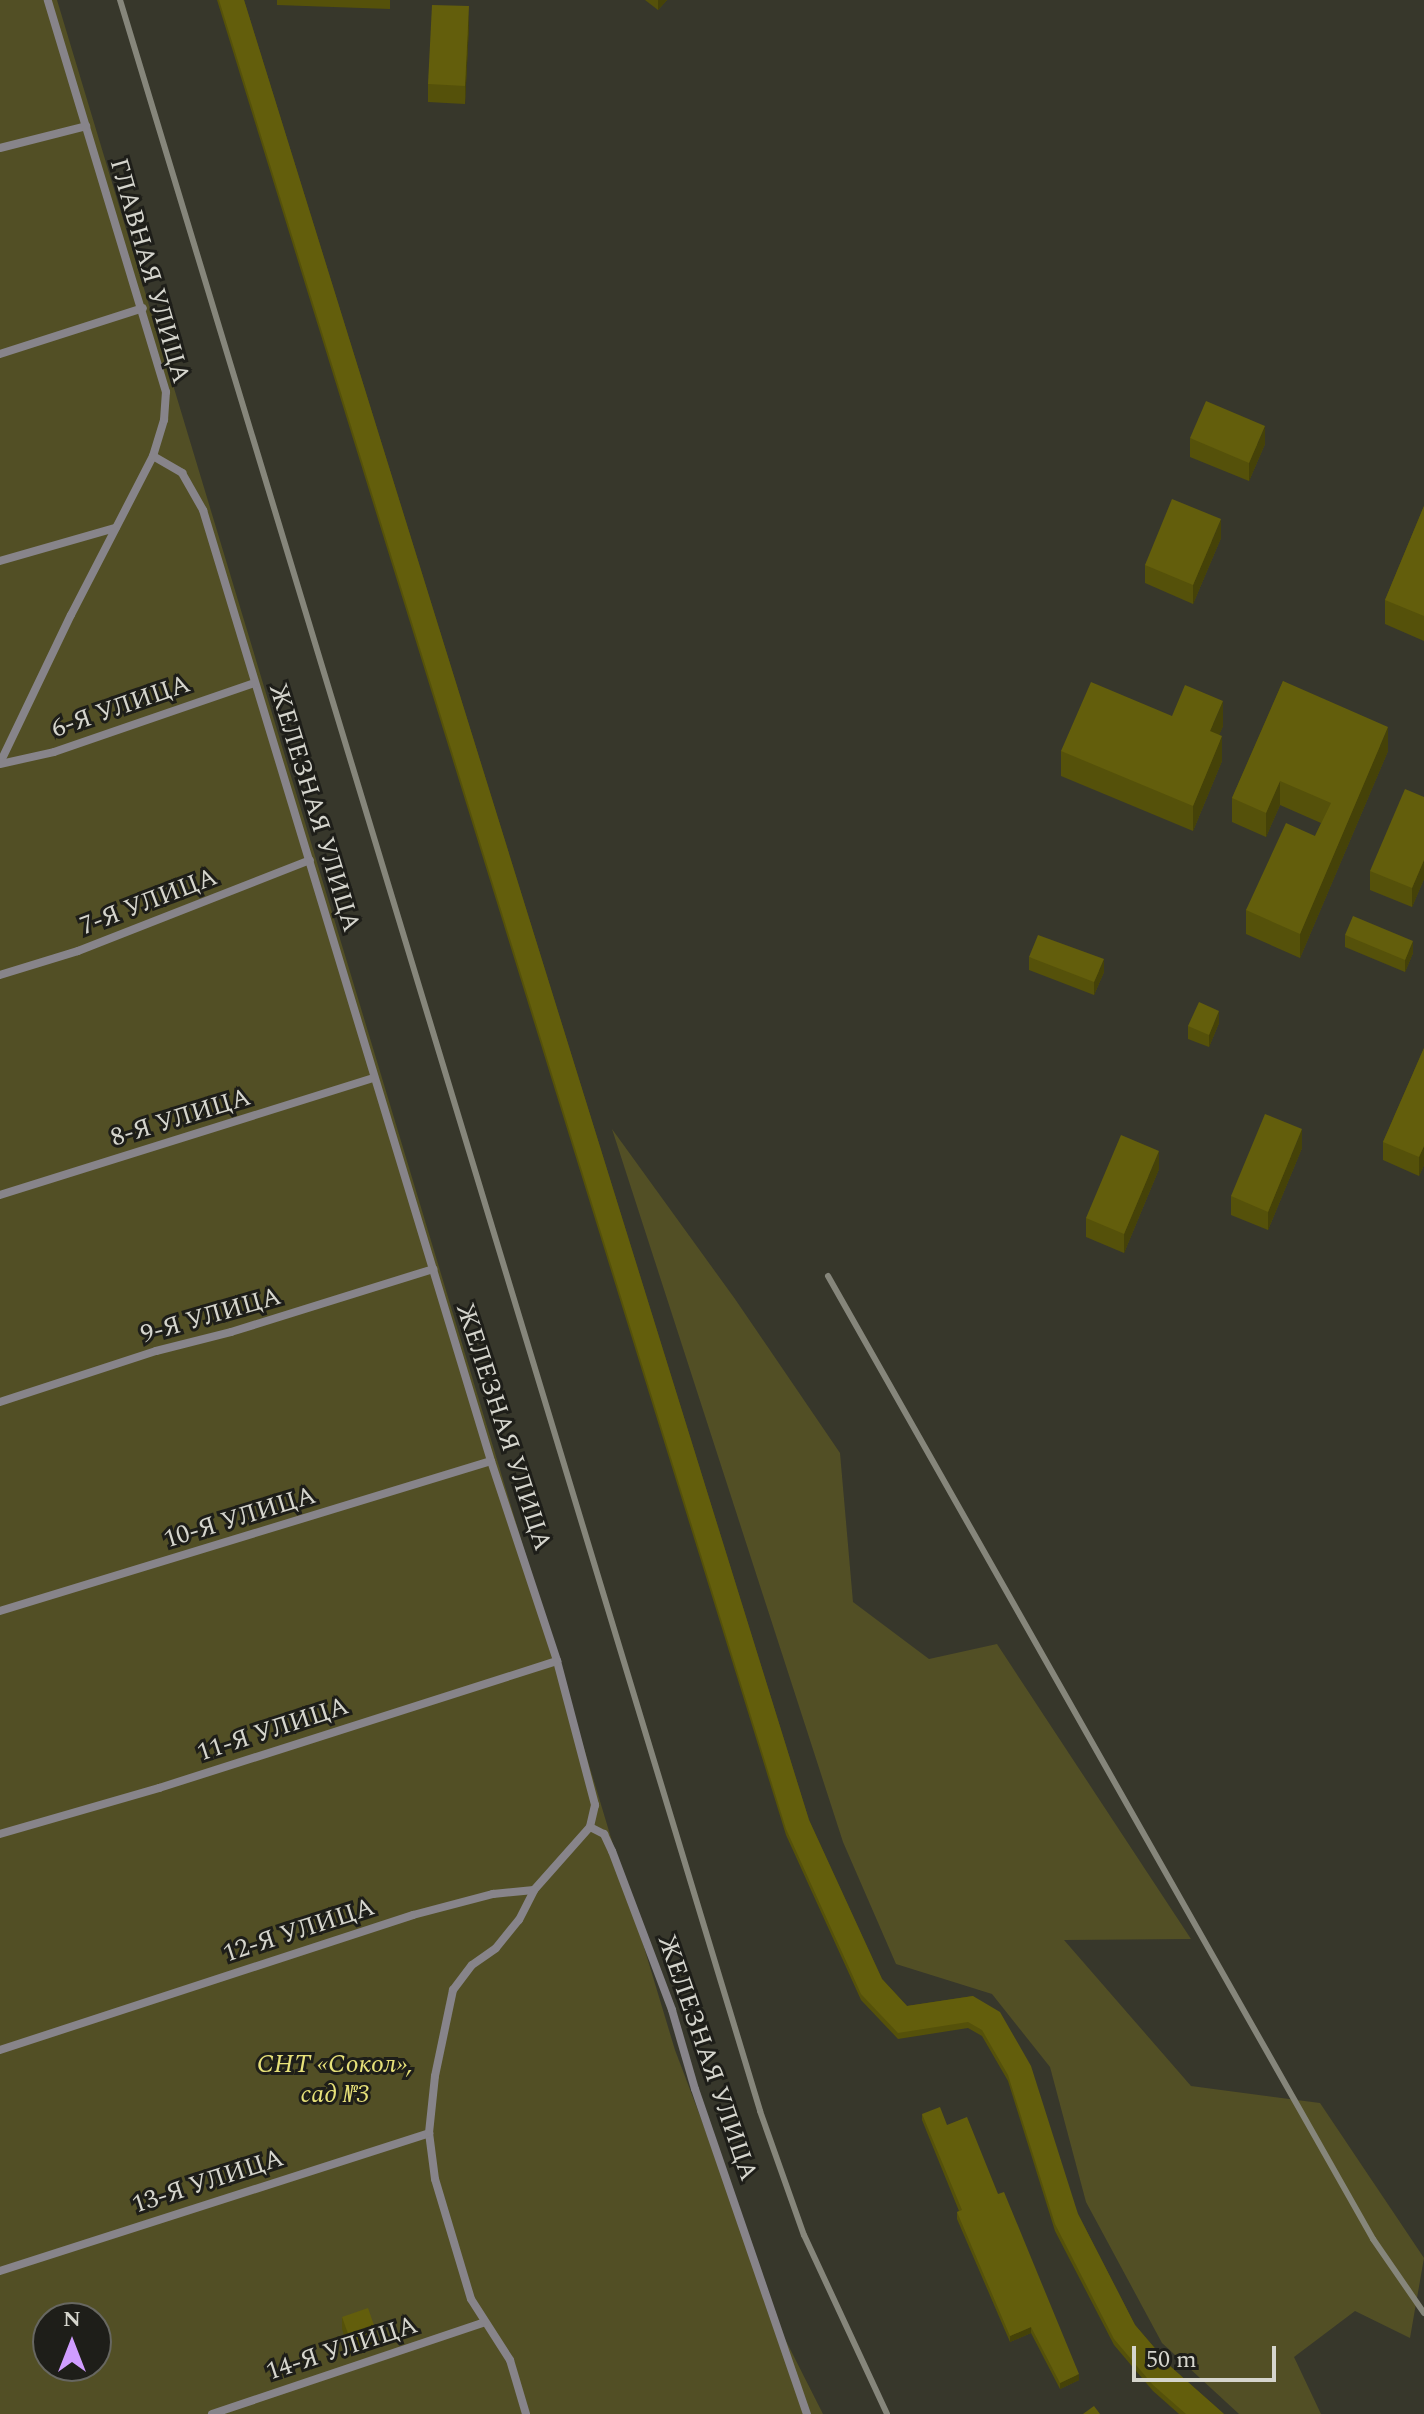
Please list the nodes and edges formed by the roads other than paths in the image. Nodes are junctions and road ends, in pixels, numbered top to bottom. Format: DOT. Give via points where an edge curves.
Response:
graph roads {
  1 [pos="48,0"];
  2 [pos="86,126"];
  3 [pos="0,148"];
  4 [pos="143,308"];
  5 [pos="0,354"];
  6 [pos="153,456"];
  7 [pos="115,528"];
  8 [pos="0,561"];
  9 [pos="254,683"];
  10 [pos="0,763"];
  11 [pos="310,860"];
  12 [pos="0,975"];
  13 [pos="374,1078"];
  14 [pos="0,1195"];
  15 [pos="433,1269"];
  16 [pos="0,1402"];
  17 [pos="491,1461"];
  18 [pos="0,1611"];
  19 [pos="557,1661"];
  20 [pos="590,1827"];
  21 [pos="0,1834"];
  22 [pos="534,1890"];
  23 [pos="0,2050"];
  24 [pos="429,2133"];
  25 [pos="0,2271"];
  26 [pos="485,2322"];
  27 [pos="212,2414"];
  28 [pos="526,2414"];
  29 [pos="807,2414"];
  1 -- 2 [label="street, ГЛАВНАЯ УЛИЦА"];
  2 -- 3 [label="street"];
  2 -- 4 [label="street, ГЛАВНАЯ УЛИЦА"];
  4 -- 5 [label="street"];
  4 -- 6 [label="street, ГЛАВНАЯ УЛИЦА" via="166,392"];
  6 -- 7 [label="street, ГЛАВНАЯ УЛИЦА"];
  6 -- 9 [label="street, ЖЕЛЕЗНАЯ УЛИЦА" via="182,473 203,510"];
  7 -- 8 [label="street"];
  7 -- 10 [label="street, ГЛАВНАЯ УЛИЦА"];
  9 -- 10 [label="street, 6-Я УЛИЦА" via="54,752"];
  9 -- 11 [label="street, ЖЕЛЕЗНАЯ УЛИЦА"];
  11 -- 12 [label="street, 7-Я УЛИЦА" via="78,951"];
  11 -- 13 [label="street, ЖЕЛЕЗНАЯ УЛИЦА"];
  13 -- 14 [label="street, 8-Я УЛИЦА"];
  13 -- 15 [label="street, ЖЕЛЕЗНАЯ УЛИЦА"];
  15 -- 16 [label="street, 9-Я УЛИЦА"];
  15 -- 17 [label="street, ЖЕЛЕЗНАЯ УЛИЦА"];
  17 -- 18 [label="street, 10-Я УЛИЦА"];
  17 -- 19 [label="street, ЖЕЛЕЗНАЯ УЛИЦА"];
  19 -- 20 [label="street, ЖЕЛЕЗНАЯ УЛИЦА" via="595,1805"];
  19 -- 21 [label="street, 11-Я УЛИЦА"];
  20 -- 22 [label="street"];
  20 -- 29 [label="street, ЖЕЛЕЗНАЯ УЛИЦА" via="604,1834 612,1851 672,2010"];
  22 -- 23 [label="street, 12-Я УЛИЦА" via="493,1894 413,1915"];
  22 -- 24 [label="street" via="519,1920 453,1990"];
  24 -- 25 [label="street, 13-Я УЛИЦА"];
  24 -- 26 [label="street" via="453,2243 471,2299"];
  26 -- 27 [label="street, 14-Я УЛИЦА"];
  26 -- 28 [label="street" via="510,2360"];
}
